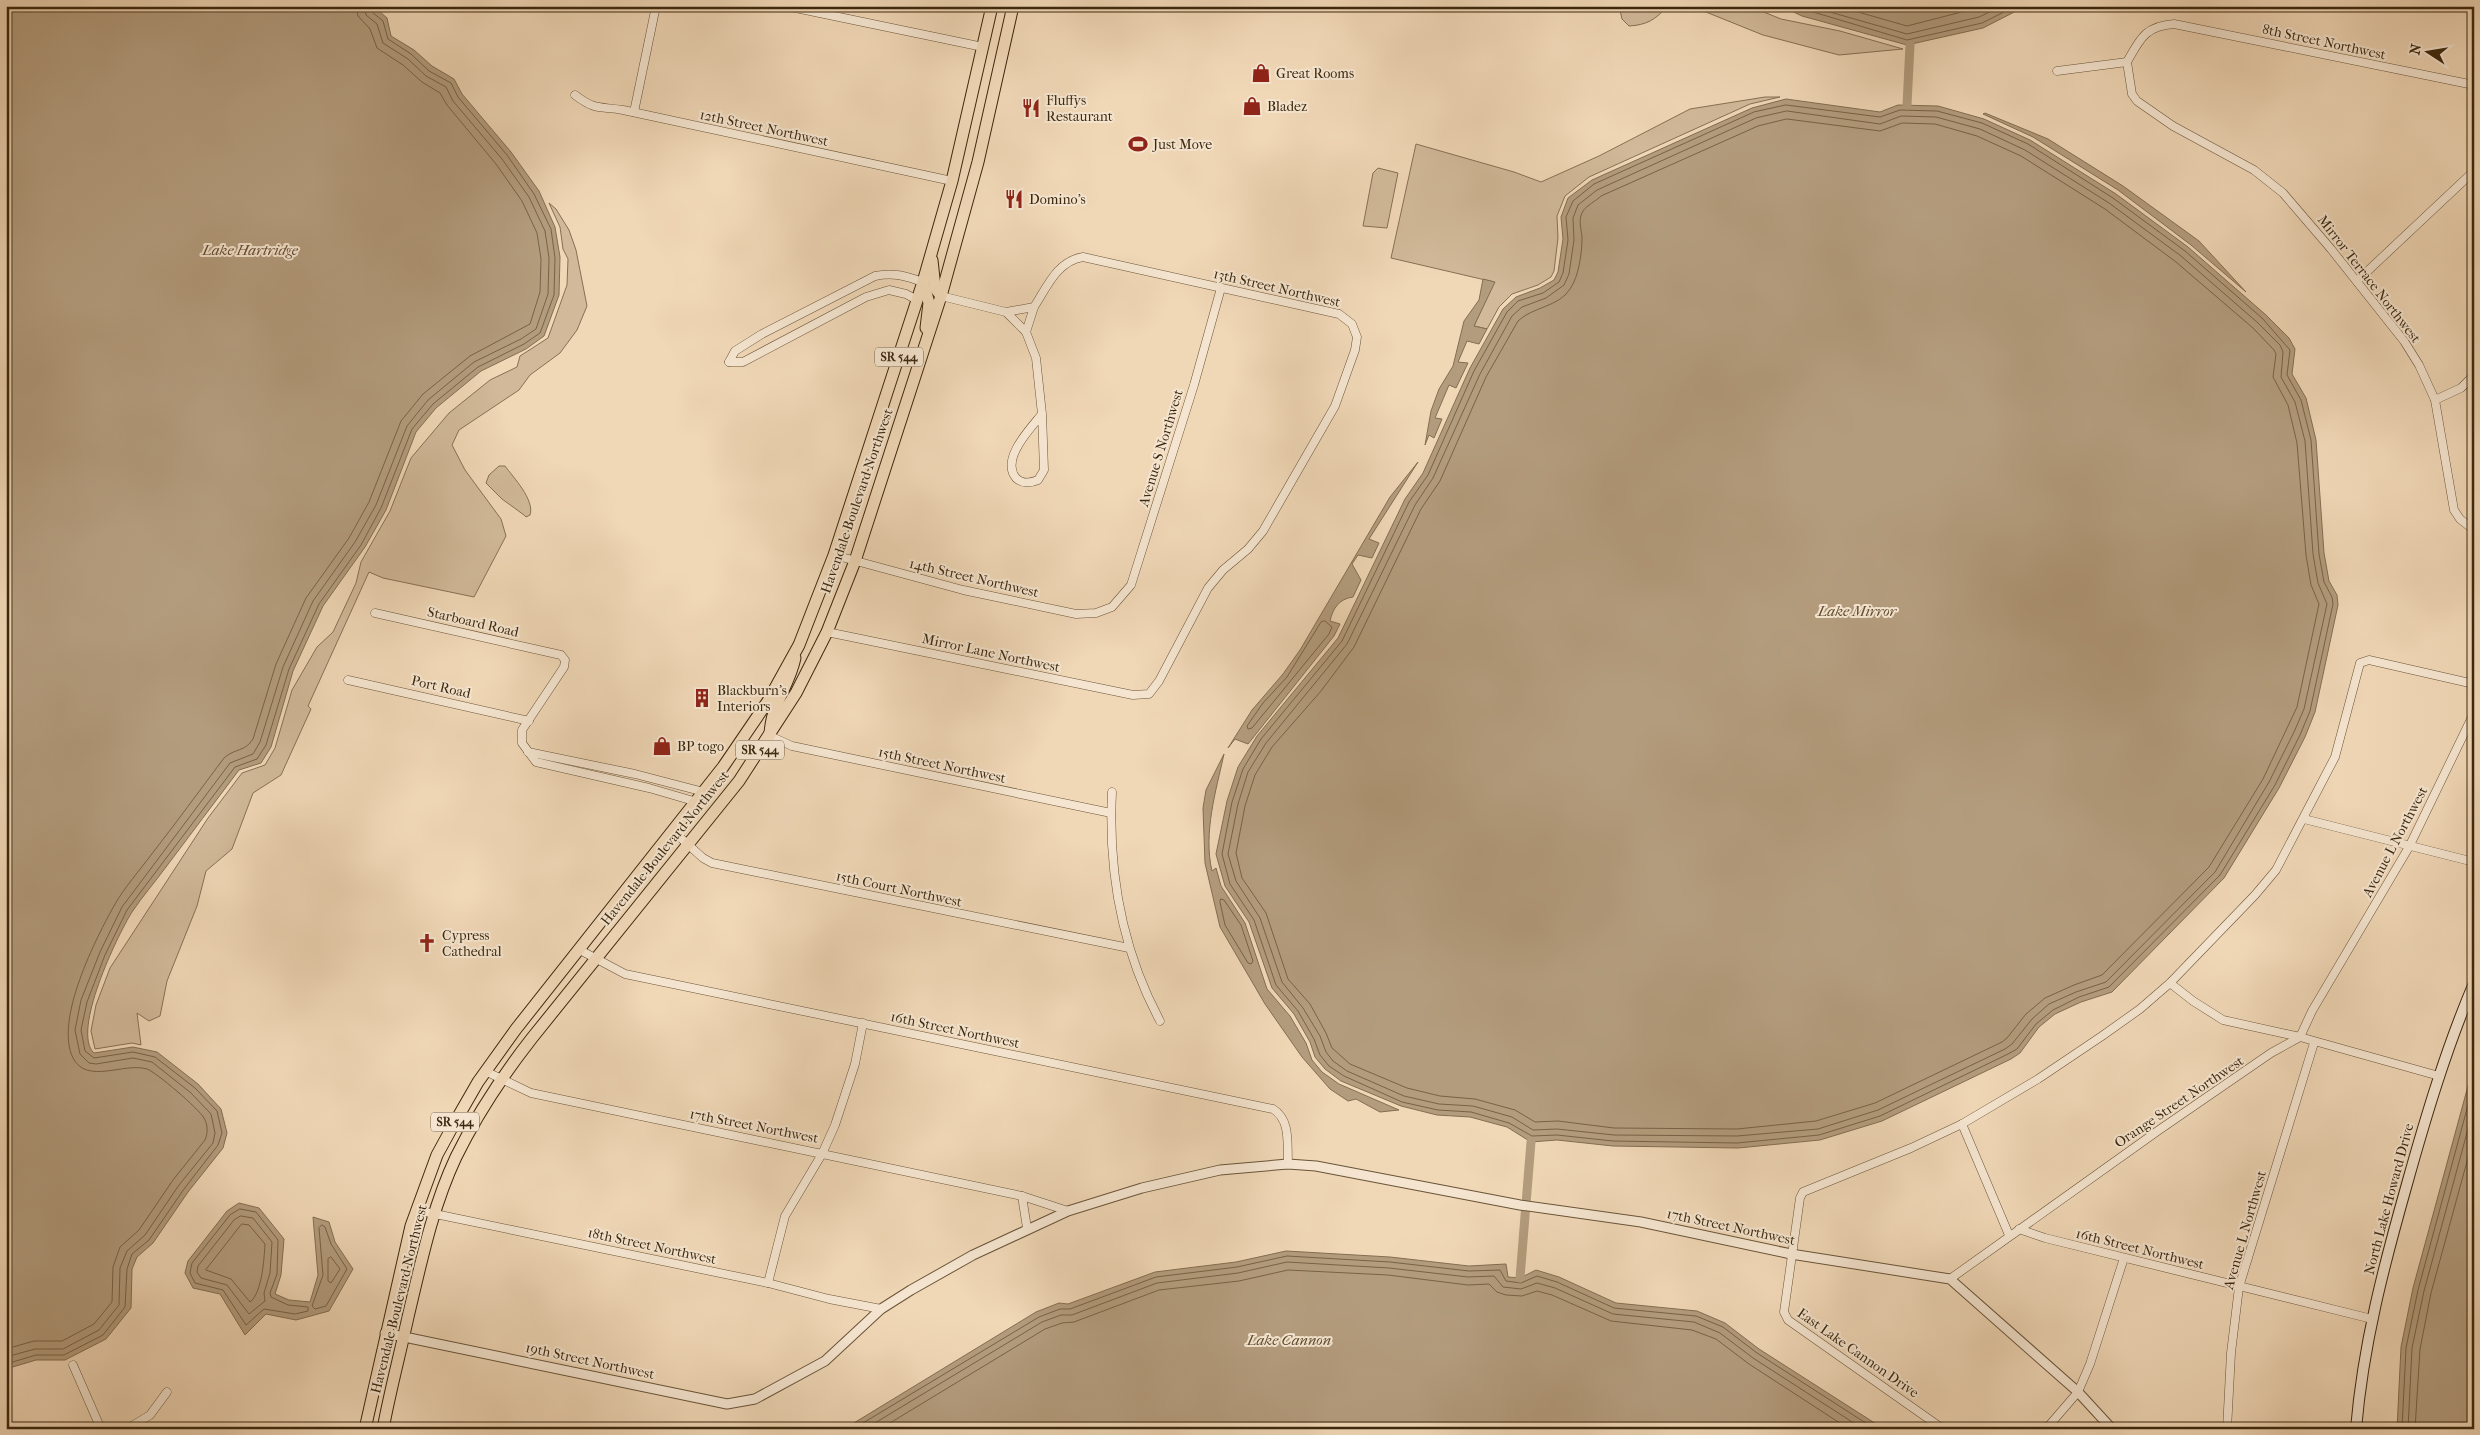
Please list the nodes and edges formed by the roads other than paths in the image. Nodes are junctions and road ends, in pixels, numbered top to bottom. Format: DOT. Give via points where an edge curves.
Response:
graph roads {
  1 [pos="656,6"];
  2 [pos="786,6"];
  3 [pos="992,6"];
  4 [pos="1013,6"];
  5 [pos="983,47"];
  6 [pos="1003,50"];
  7 [pos="2127,62"];
  8 [pos="2057,71"];
  9 [pos="2474,85"];
  10 [pos="575,95"];
  11 [pos="634,112"];
  12 [pos="2474,171"];
  13 [pos="952,181"];
  14 [pos="932,251"];
  15 [pos="2358,281"];
  16 [pos="922,282"];
  17 [pos="1221,288"];
  18 [pos="941,296"];
  19 [pos="917,300"];
  20 [pos="1034,307"];
  21 [pos="1006,312"];
  22 [pos="1026,332"];
  23 [pos="922,354"];
  24 [pos="2474,375"];
  25 [pos="2435,400"];
  26 [pos="1042,414"];
  27 [pos="2474,530"];
  28 [pos="834,555"];
  29 [pos="854,561"];
  30 [pos="1110,608"];
  31 [pos="375,613"];
  32 [pos="828,632"];
  33 [pos="799,644"];
  34 [pos="348,680"];
  35 [pos="2474,684"];
  36 [pos="1149,694"];
  37 [pos="2474,713"];
  38 [pos="529,721"];
  39 [pos="770,736"];
  40 [pos="528,752"];
  41 [pos="1112,792"];
  42 [pos="700,797"];
  43 [pos="1111,813"];
  44 [pos="2304,819"];
  45 [pos="674,832"];
  46 [pos="687,844"];
  47 [pos="2410,847"];
  48 [pos="2474,862"];
  49 [pos="1129,948"];
  50 [pos="578,949"];
  51 [pos="595,958"];
  52 [pos="2170,983"];
  53 [pos="2474,983"];
  54 [pos="1160,1021"];
  55 [pos="863,1023"];
  56 [pos="2300,1037"];
  57 [pos="2314,1043"];
  58 [pos="486,1071"];
  59 [pos="2439,1076"];
  60 [pos="502,1079"];
  61 [pos="1962,1124"];
  62 [pos="822,1154"];
  63 [pos="1288,1164"];
  64 [pos="1022,1196"];
  65 [pos="416,1210"];
  66 [pos="1068,1211"];
  67 [pos="434,1213"];
  68 [pos="1027,1228"];
  69 [pos="2019,1228"];
  70 [pos="2009,1235"];
  71 [pos="1791,1254"];
  72 [pos="2124,1258"];
  73 [pos="1950,1279"];
  74 [pos="768,1283"];
  75 [pos="2239,1287"];
  76 [pos="881,1310"];
  77 [pos="2372,1319"];
  78 [pos="385,1333"];
  79 [pos="404,1336"];
  80 [pos="73,1365"];
  81 [pos="167,1392"];
  82 [pos="2078,1392"];
  83 [pos="101,1429"];
  84 [pos="127,1429"];
  85 [pos="365,1429"];
  86 [pos="383,1429"];
  87 [pos="1943,1429"];
  88 [pos="2046,1429"];
  89 [pos="2112,1429"];
  90 [pos="2227,1429"];
  91 [pos="2356,1429"];
  1 -- 11 [label="street"];
  2 -- 5 [label="street"];
  3 -- 5 [label="main road, Havendale Boulevard Northwest / SR 544"];
  4 -- 6 [label="main road, Havendale Boulevard Northwest / SR 544"];
  5 -- 6 [label="main road"];
  5 -- 13 [label="main road, Havendale Boulevard Northwest / SR 544"];
  6 -- 18 [label="main road, Havendale Boulevard Northwest / SR 544" via="978,162"];
  7 -- 8 [label="street"];
  7 -- 9 [label="street, 8th Street Northwest" via="2141,36 2152,29 2174,24"];
  7 -- 15 [label="street, Mirror Terrace Northwest" via="2133,96 2149,111 2254,170 2283,193"];
  10 -- 11 [label="street, 12th Street Northwest" via="589,106"];
  11 -- 13 [label="street, 12th Street Northwest"];
  12 -- 15 [label="street"];
  13 -- 14 [label="main road, Havendale Boulevard Northwest / SR 544"];
  14 -- 16 [label="main road, Havendale Boulevard Northwest / SR 544"];
  14 -- 18 [label="main road" via="935,288"];
  15 -- 25 [label="street, Mirror Terrace Northwest" via="2404,341"];
  16 -- 19 [label="main road, Havendale Boulevard Northwest / SR 544"];
  16 -- 19 [label="street" via="890,273 874,276 762,334 735,351 729,362 743,362 866,297 889,290"];
  16 -- 23 [label="main road" via="928,303"];
  17 -- 20 [label="street, 13th Street Northwest" via="1083,257 1061,266"];
  17 -- 30 [label="street, Avenue S Northwest" via="1131,585"];
  17 -- 36 [label="street, 13th Street Northwest" via="1338,314 1355,328 1356,344 1330,414 1263,531 1208,588"];
  18 -- 21 [label="street"];
  18 -- 23 [label="main road, Havendale Boulevard Northwest / SR 544"];
  19 -- 28 [label="main road, Havendale Boulevard Northwest / SR 544"];
  20 -- 21 [label="street"];
  20 -- 22 [label="street, 13th Street Northwest"];
  21 -- 22 [label="street"];
  22 -- 26 [label="street" via="1036,358"];
  23 -- 29 [label="main road, Havendale Boulevard Northwest / SR 544"];
  24 -- 25 [label="street" via="2461,388"];
  25 -- 27 [label="street, Mirror Terrace Northwest" via="2454,510"];
  26 -- 26 [label="street" via="1044,470 1038,480 1026,483 1014,475 1011,463 1018,446"];
  28 -- 29 [label="street, 14th Street Northwest"];
  28 -- 33 [label="main road, Havendale Boulevard Northwest / SR 544"];
  29 -- 30 [label="street, 14th Street Northwest" via="963,590 1076,614"];
  29 -- 32 [label="main road, Havendale Boulevard Northwest / SR 544"];
  31 -- 38 [label="street, Starboard Road" via="556,654 564,659 564,667"];
  32 -- 36 [label="street, Mirror Lane Northwest" via="1133,696"];
  32 -- 39 [label="main road, Havendale Boulevard Northwest / SR 544"];
  33 -- 39 [label="main road" via="792,676 771,718"];
  33 -- 42 [label="main road, Havendale Boulevard Northwest / SR 544" via="768,701"];
  34 -- 38 [label="street, Port Road"];
  35 -- 44 [label="street" via="2369,660 2360,663 2335,757"];
  37 -- 47 [label="street, Avenue L Northwest"];
  38 -- 40 [label="street" via="521,736"];
  39 -- 43 [label="street, 15th Street Northwest" via="792,746"];
  39 -- 46 [label="main road, Havendale Boulevard Northwest / SR 544" via="739,781"];
  40 -- 42 [label="street" via="635,774"];
  40 -- 42 [label="street" via="536,762"];
  41 -- 43 [label="street"];
  42 -- 45 [label="main road, Havendale Boulevard Northwest / SR 544"];
  43 -- 49 [label="street" via="1116,893"];
  44 -- 47 [label="street"];
  44 -- 52 [label="street" via="2270,878"];
  45 -- 46 [label="street, 15th Court Northwest"];
  45 -- 50 [label="main road, Havendale Boulevard Northwest / SR 544"];
  46 -- 49 [label="street, 15th Court Northwest" via="712,863"];
  46 -- 51 [label="main road, Havendale Boulevard Northwest / SR 544"];
  47 -- 48 [label="street"];
  47 -- 56 [label="street, Avenue L Northwest"];
  49 -- 54 [label="street" via="1146,996"];
  50 -- 51 [label="street, 16th Street Northwest"];
  50 -- 58 [label="main road, Havendale Boulevard Northwest / SR 544"];
  51 -- 55 [label="street, 16th Street Northwest" via="626,974"];
  51 -- 60 [label="main road, Havendale Boulevard Northwest / SR 544"];
  52 -- 56 [label="street" via="2223,1020"];
  52 -- 61 [label="street" via="2140,1009 2038,1079"];
  53 -- 59 [label="main road, North Lake Howard Drive"];
  55 -- 62 [label="street" via="853,1071"];
  55 -- 63 [label="street, 16th Street Northwest" via="1273,1109 1284,1118"];
  56 -- 57 [label="street"];
  56 -- 69 [label="street, Orange Street Northwest" via="2271,1053"];
  57 -- 59 [label="street"];
  57 -- 75 [label="street, Avenue L Northwest"];
  58 -- 60 [label="street, 17th Street Northwest"];
  58 -- 65 [label="main road, Havendale Boulevard Northwest / SR 544" via="437,1155"];
  59 -- 77 [label="main road, North Lake Howard Drive" via="2394,1229"];
  60 -- 62 [label="street, 17th Street Northwest" via="524,1091 555,1099"];
  60 -- 67 [label="main road, Havendale Boulevard Northwest / SR 544" via="456,1158"];
  61 -- 70 [label="street"];
  61 -- 71 [label="street, East Lake Cannon Drive" via="1803,1192"];
  62 -- 64 [label="street, 17th Street Northwest"];
  62 -- 74 [label="street" via="785,1216"];
  63 -- 66 [label="street, 17th Street Northwest" via="1229,1169 1187,1177"];
  63 -- 71 [label="street, 17th Street Northwest" via="1316,1166 1520,1205 1641,1222"];
  64 -- 66 [label="street, 17th Street Northwest"];
  64 -- 68 [label="street"];
  65 -- 67 [label="street, 18th Street Northwest"];
  65 -- 78 [label="main road, Havendale Boulevard Northwest / SR 544"];
  66 -- 68 [label="street, 17th Street Northwest"];
  67 -- 74 [label="street, 18th Street Northwest"];
  67 -- 79 [label="main road, Havendale Boulevard Northwest / SR 544"];
  68 -- 76 [label="street, 19th Street Northwest" via="937,1275"];
  69 -- 70 [label="street, Orange Street Northwest"];
  69 -- 72 [label="street, 16th Street Northwest"];
  70 -- 73 [label="street"];
  71 -- 73 [label="street, 17th Street Northwest"];
  71 -- 87 [label="street, East Lake Cannon Drive" via="1784,1312 1788,1320"];
  72 -- 75 [label="street, 16th Street Northwest"];
  72 -- 82 [label="street"];
  73 -- 82 [label="street"];
  74 -- 76 [label="street, 18th Street Northwest"];
  75 -- 77 [label="street, 16th Street Northwest"];
  75 -- 90 [label="street, Avenue L Northwest"];
  76 -- 79 [label="street, 19th Street Northwest" via="825,1361 755,1399 726,1404"];
  77 -- 91 [label="main road, North Lake Howard Drive"];
  78 -- 79 [label="street, 19th Street Northwest"];
  78 -- 85 [label="main road, Havendale Boulevard Northwest / SR 544"];
  79 -- 86 [label="main road, Havendale Boulevard Northwest / SR 544"];
  80 -- 83 [label="street"];
  81 -- 84 [label="street" via="150,1416"];
  82 -- 88 [label="street"];
  82 -- 89 [label="street"];
}
